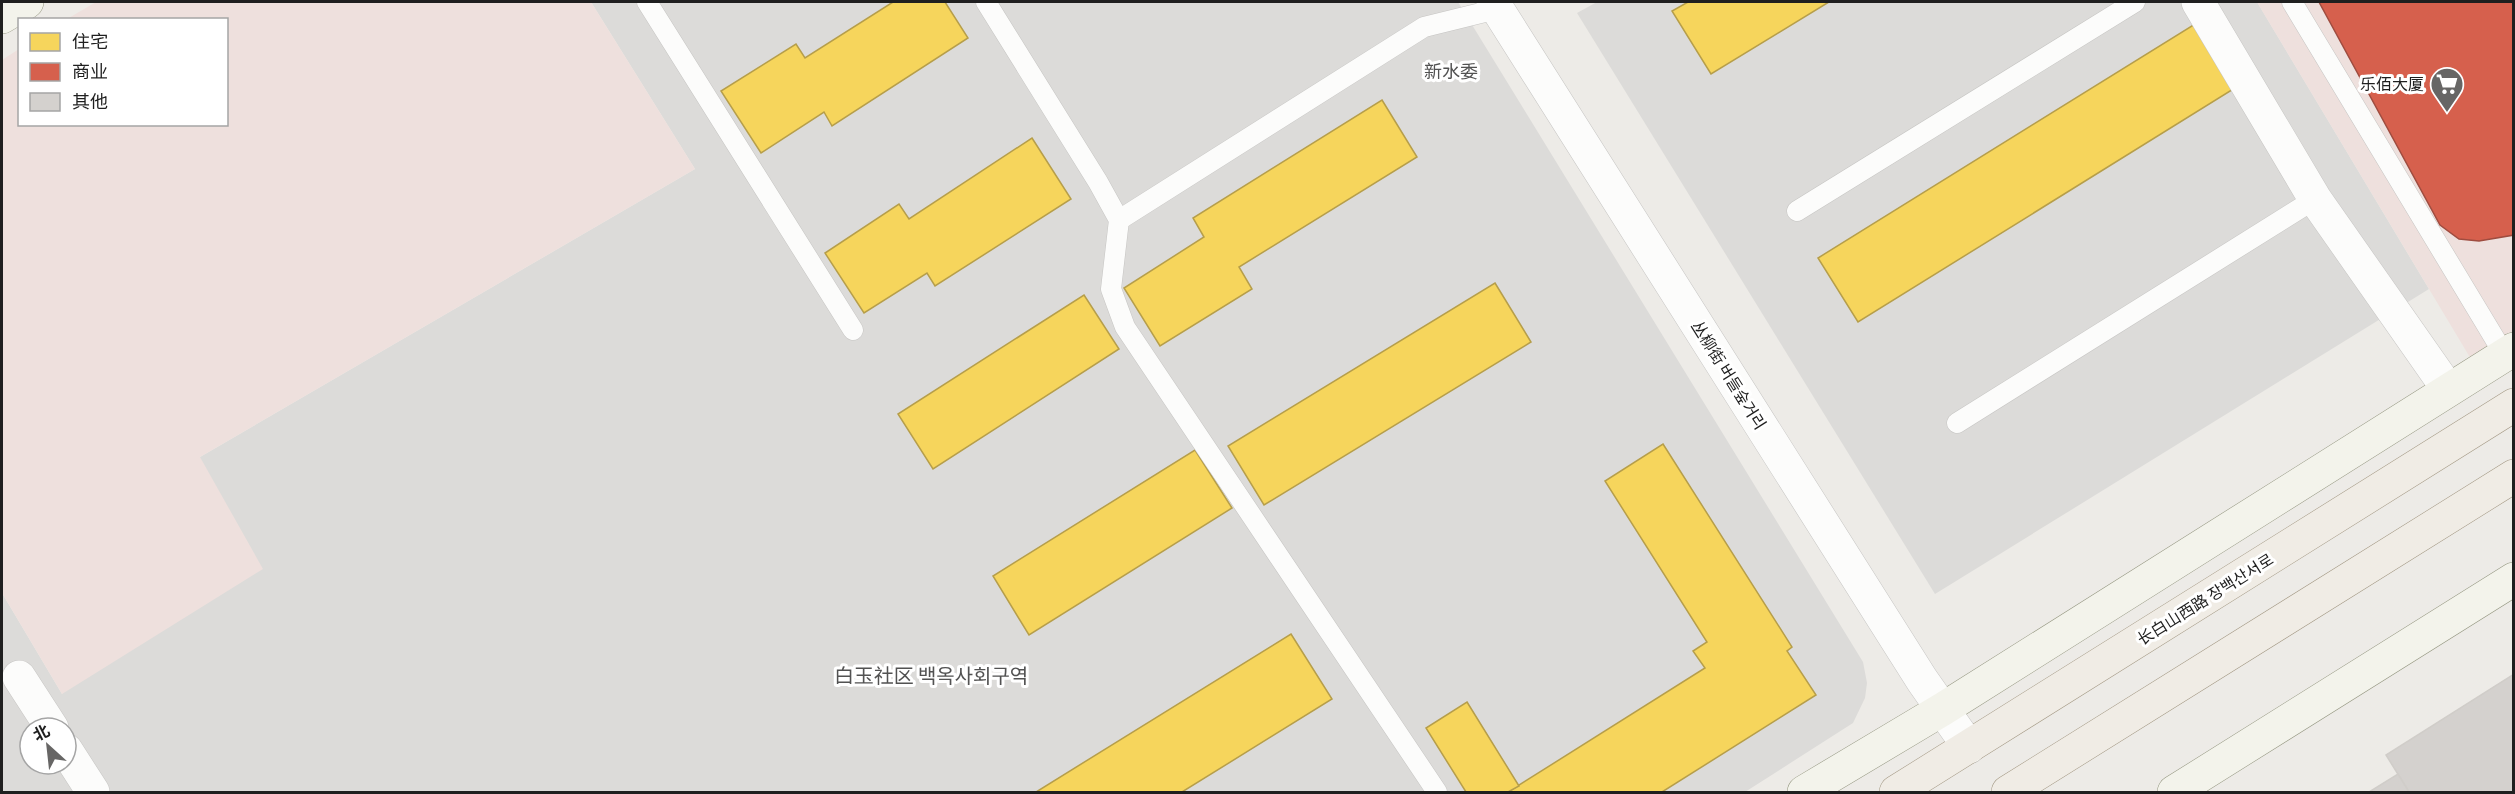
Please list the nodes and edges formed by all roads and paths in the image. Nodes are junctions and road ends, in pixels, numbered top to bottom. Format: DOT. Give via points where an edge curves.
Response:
graph roads {
  1 [pos="27,2"];
  2 [pos="647,2"];
  3 [pos="986,2"];
  4 [pos="2135,2"];
  5 [pos="2198,2"];
  6 [pos="2292,2"];
  7 [pos="1495,5"];
  8 [pos="2,17"];
  9 [pos="2315,199"];
  10 [pos="1797,211"];
  11 [pos="1119,220"];
  12 [pos="853,330"];
  13 [pos="2509,351"];
  14 [pos="2448,389"];
  15 [pos="2514,405"];
  16 [pos="1957,423"];
  17 [pos="2514,476"];
  18 [pos="2514,579"];
  19 [pos="19,677"];
  20 [pos="1943,708"];
  21 [pos="44,716"];
  22 [pos="1969,747"];
  23 [pos="78,769"];
  24 [pos="93,792"];
  25 [pos="1437,792"];
  26 [pos="1804,792"];
  27 [pos="1896,792"];
  28 [pos="2008,792"];
  29 [pos="2174,792"];
  1 -- 8 [label="street"];
  2 -- 12 [label="lane"];
  3 -- 11 [label="lane"];
  4 -- 10 [label="lane"];
  5 -- 9 [label="street"];
  6 -- 13 [label="lane"];
  7 -- 11 [label="lane" via="1424,27"];
  7 -- 20 [label="street, 丛柳街 버들숲거리"];
  9 -- 14 [label="street"];
  9 -- 16 [label="lane"];
  11 -- 25 [label="lane" via="1111,289 1125,327"];
  13 -- 14 [label="street"];
  14 -- 20 [label="street"];
  15 -- 22 [label="main road, 长白山西路 장백산서로"];
  17 -- 28 [label="main road"];
  18 -- 29 [label="street"];
  19 -- 21 [label="street"];
  20 -- 22 [label="street, 丛柳街 버들숲거리"];
  20 -- 26 [label="street"];
  22 -- 27 [label="main road, 长白山西路 장백산서로"];
  23 -- 24 [label="street"];
}
